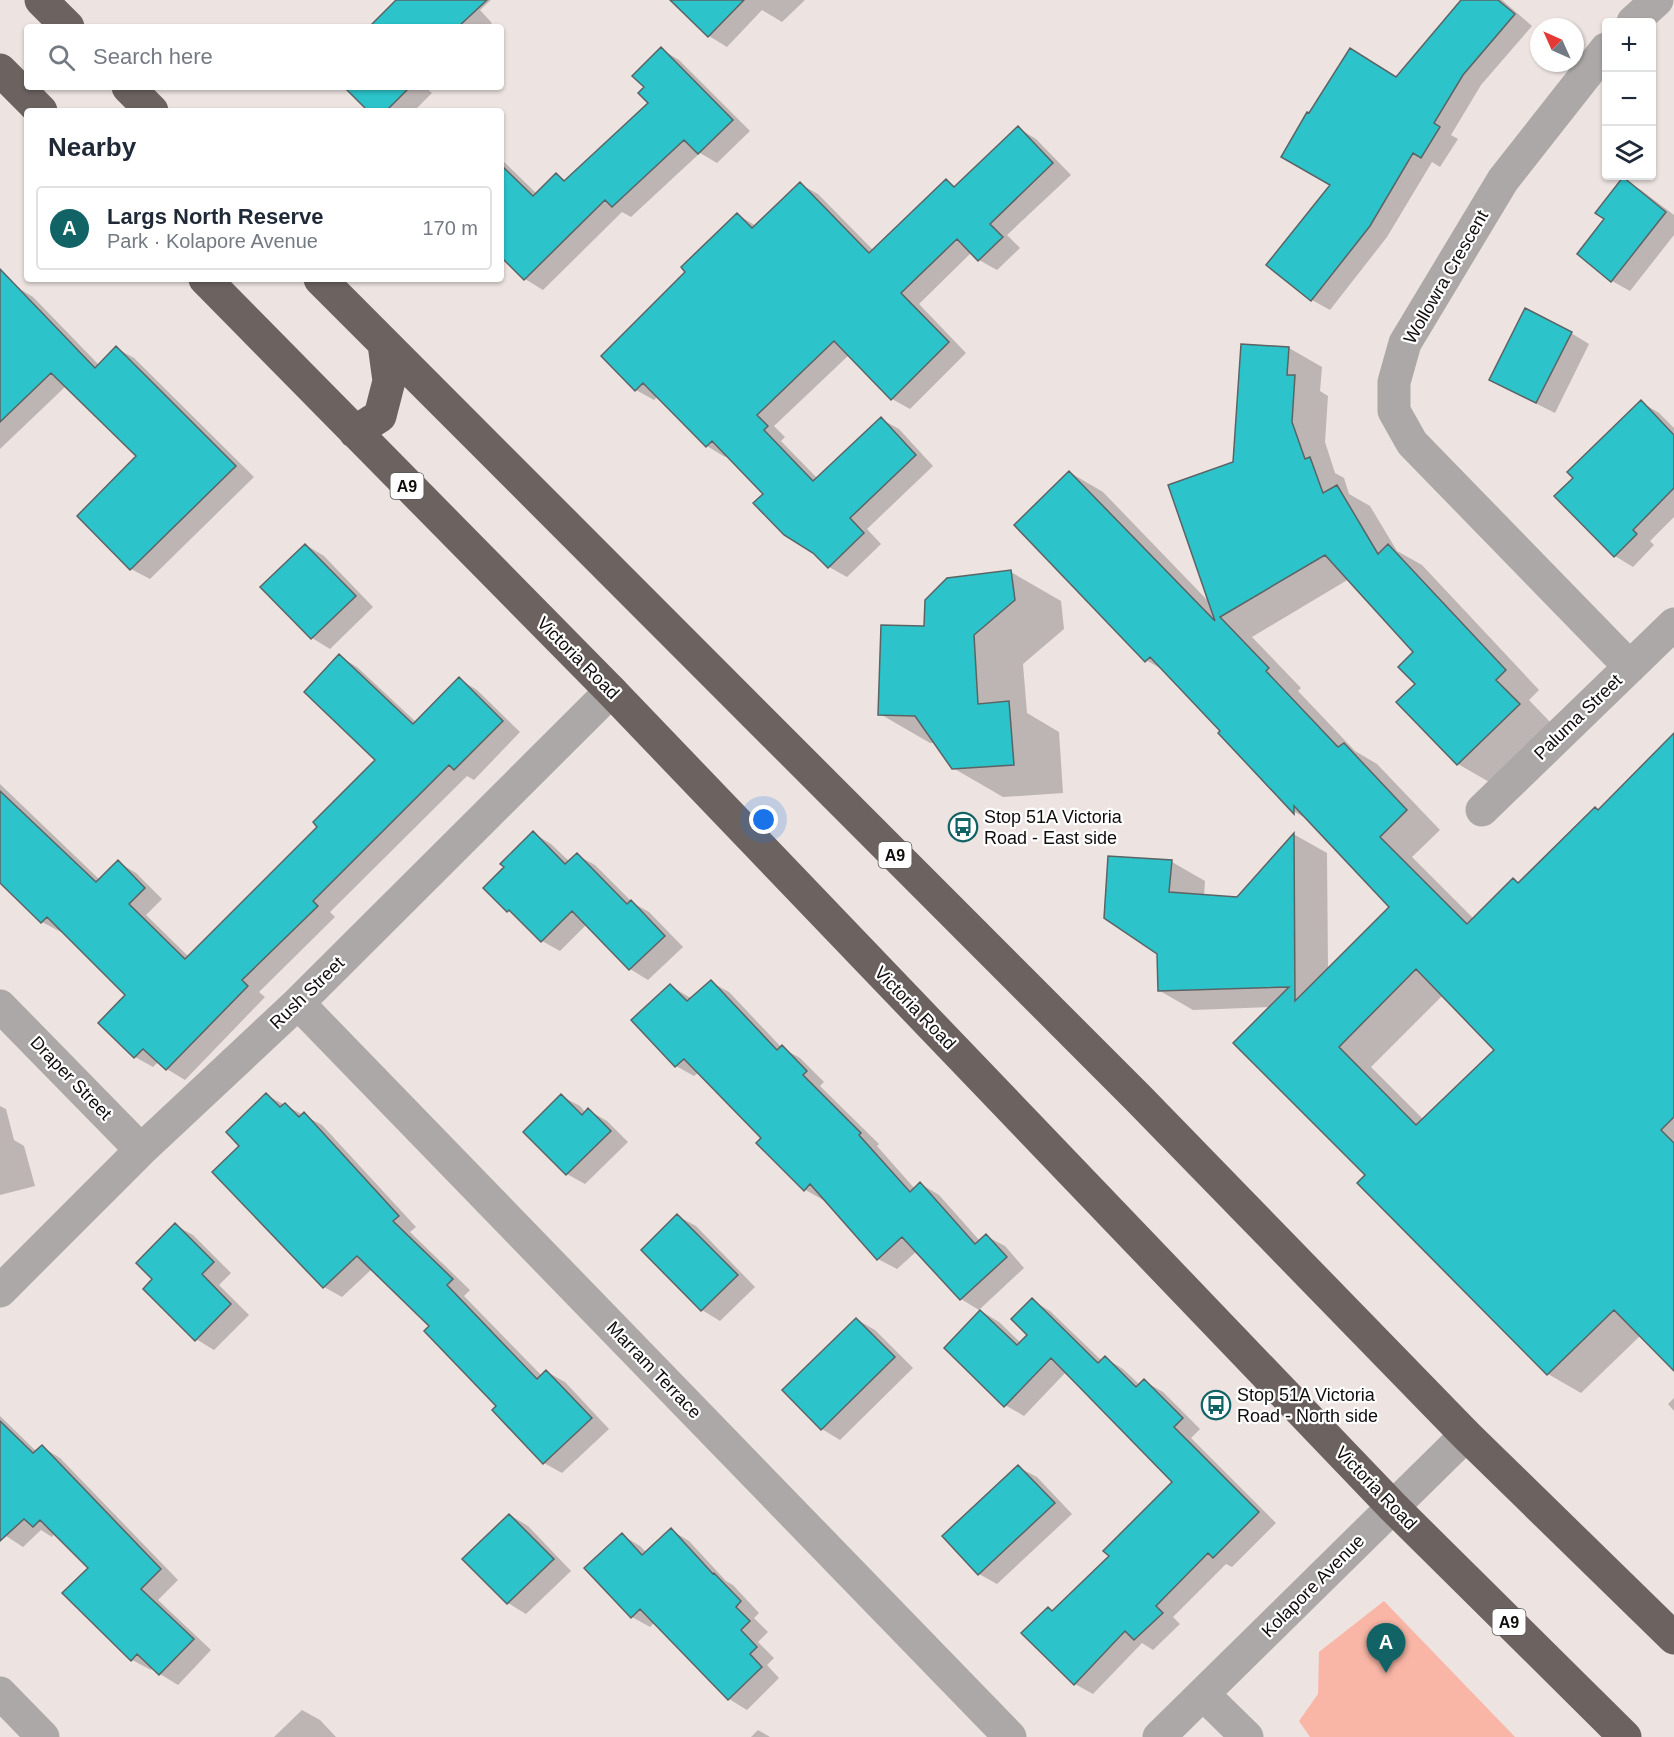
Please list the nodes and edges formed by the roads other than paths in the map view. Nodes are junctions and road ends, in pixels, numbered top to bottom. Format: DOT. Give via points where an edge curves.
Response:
graph roads {
  1 [pos="41,0"];
  2 [pos="1656,0"];
  3 [pos="1637,18"];
  4 [pos="65,24"];
  5 [pos="1602,54"];
  6 [pos="0,70"];
  7 [pos="131,90"];
  8 [pos="37,108"];
  9 [pos="149,108"];
  10 [pos="208,282"];
  11 [pos="323,282"];
  12 [pos="384,344"];
  13 [pos="355,432"];
  14 [pos="1674,624"];
  15 [pos="1630,667"];
  16 [pos="611,691"];
  17 [pos="1482,810"];
  18 [pos="298,1003"];
  19 [pos="0,1005"];
  20 [pos="141,1150"];
  21 [pos="0,1291"];
  22 [pos="1466,1435"];
  23 [pos="1393,1507"];
  24 [pos="1674,1638"];
  25 [pos="0,1693"];
  26 [pos="1203,1694"];
  27 [pos="43,1737"];
  28 [pos="1010,1737"];
  29 [pos="1159,1737"];
  30 [pos="1247,1737"];
  31 [pos="1625,1737"];
  1 -- 4 [label="highway"];
  2 -- 3 [label="street"];
  5 -- 15 [label="street, Wollowra Crescent" via="1503,180 1405,343 1395,382 1394,411 1412,443"];
  6 -- 8 [label="highway"];
  7 -- 9 [label="highway"];
  10 -- 13 [label="highway, Victoria Road / A9"];
  11 -- 12 [label="highway, A9"];
  12 -- 13 [label="highway" via="389,381 380,416"];
  12 -- 22 [label="highway, A9" via="1122,1082"];
  13 -- 16 [label="highway, Victoria Road / A9"];
  14 -- 15 [label="street, Paluma Street"];
  15 -- 17 [label="street, Paluma Street"];
  16 -- 18 [label="street, Rush Street"];
  16 -- 23 [label="highway, Victoria Road / A9"];
  18 -- 20 [label="street, Rush Street"];
  18 -- 28 [label="street, Marram Terrace"];
  19 -- 20 [label="street, Draper Street"];
  20 -- 21 [label="street, Rush Street"];
  22 -- 23 [label="street, Kolapore Avenue"];
  22 -- 24 [label="highway, A9"];
  23 -- 26 [label="street, Kolapore Avenue"];
  23 -- 31 [label="highway, Victoria Road / A9"];
  25 -- 27 [label="street"];
  26 -- 29 [label="street, Kolapore Avenue"];
  26 -- 30 [label="street"];
}
